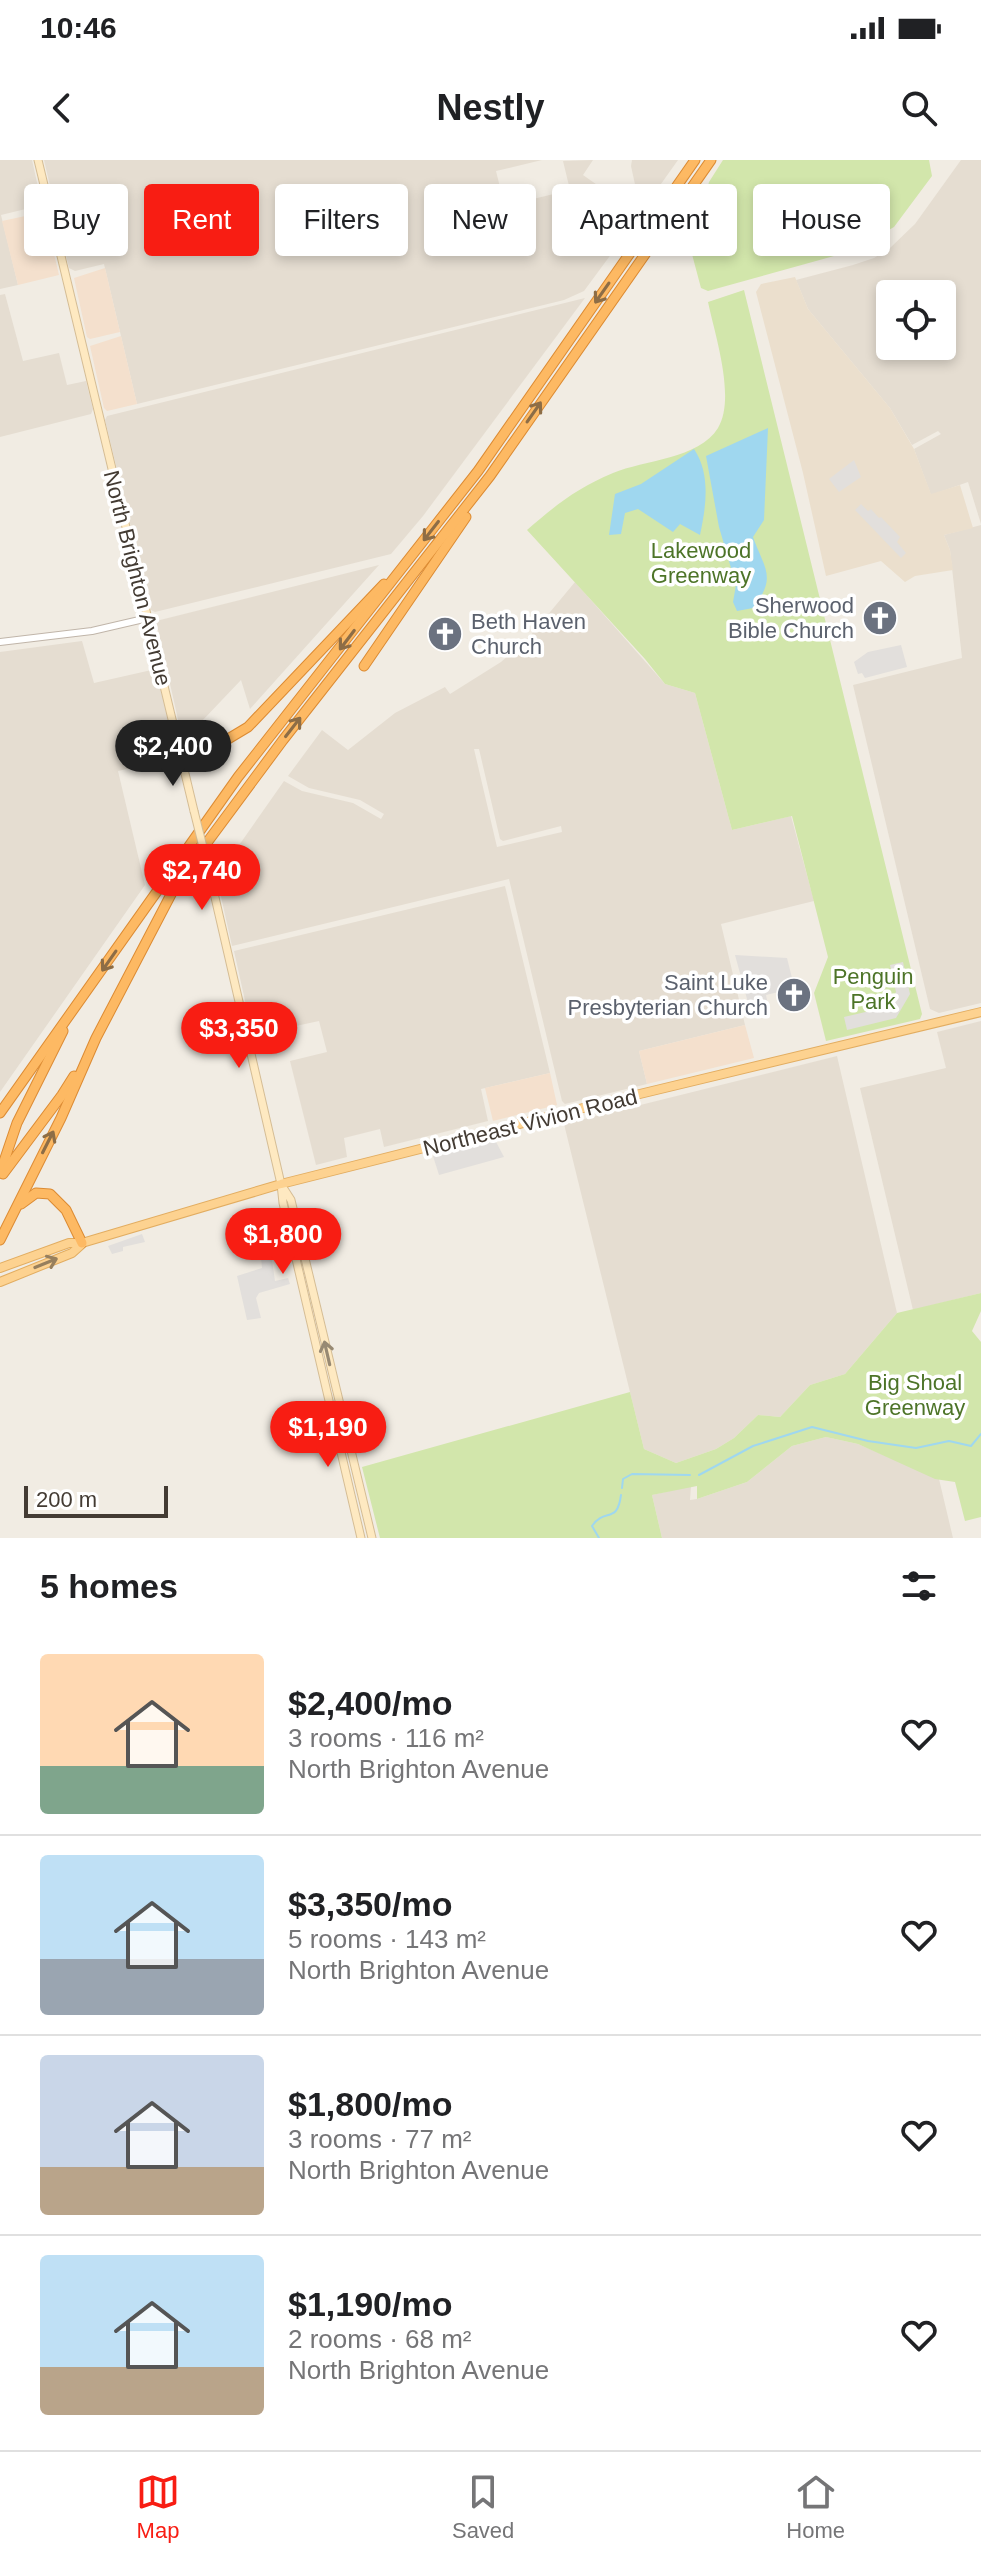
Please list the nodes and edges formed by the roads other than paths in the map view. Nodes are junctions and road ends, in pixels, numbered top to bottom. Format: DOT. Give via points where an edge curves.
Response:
graph roads {
  1 [pos="38,160"];
  2 [pos="695,160"];
  3 [pos="711,160"];
  4 [pos="490,476"];
  5 [pos="412,555"];
  6 [pos="148,618"];
  7 [pos="0,642"];
  8 [pos="364,666"];
  9 [pos="182,757"];
  10 [pos="74,1010"];
  11 [pos="981,1012"];
  12 [pos="96,1038"];
  13 [pos="0,1113"];
  14 [pos="0,1176"];
  15 [pos="281,1184"];
  16 [pos="13,1212"];
  17 [pos="0,1240"];
  18 [pos="82,1243"];
  19 [pos="0,1268"];
  20 [pos="4,1280"];
  21 [pos="361,1538"];
  22 [pos="372,1538"];
  1 -- 6 [label="main road, North Brighton Avenue"];
  2 -- 5 [label="highway, one-way" via="478,471"];
  4 -- 3 [label="highway, one-way"];
  4 -- 8 [label="highway"];
  12 -- 4 [label="highway, one-way" via="177,883"];
  5 -- 9 [label="highway" via="248,727 213,748"];
  5 -- 10 [label="highway, one-way" via="238,777"];
  6 -- 7 [label="street"];
  6 -- 9 [label="main road, North Brighton Avenue"];
  9 -- 15 [label="main road, North Brighton Avenue, bridge"];
  10 -- 13 [label="highway"];
  10 -- 14 [label="highway" via="17,1123"];
  11 -- 15 [label="main road, Northeast Vivion Road"];
  12 -- 14 [label="highway" via="62,1095"];
  16 -- 12 [label="highway, one-way"];
  15 -- 18 [label="main road, Northeast Vivion Road"];
  15 -- 21 [label="main road, North Brighton Avenue"];
  22 -- 15 [label="main road, North Brighton Avenue, one-way" via="291,1200"];
  16 -- 17 [label="highway"];
  16 -- 18 [label="highway" via="32,1194 50,1194 66,1210"];
  18 -- 19 [label="main road, Northeast Vivion Road"];
  20 -- 18 [label="main road, Northeast Vivion Road, one-way" via="72,1253"];
}
